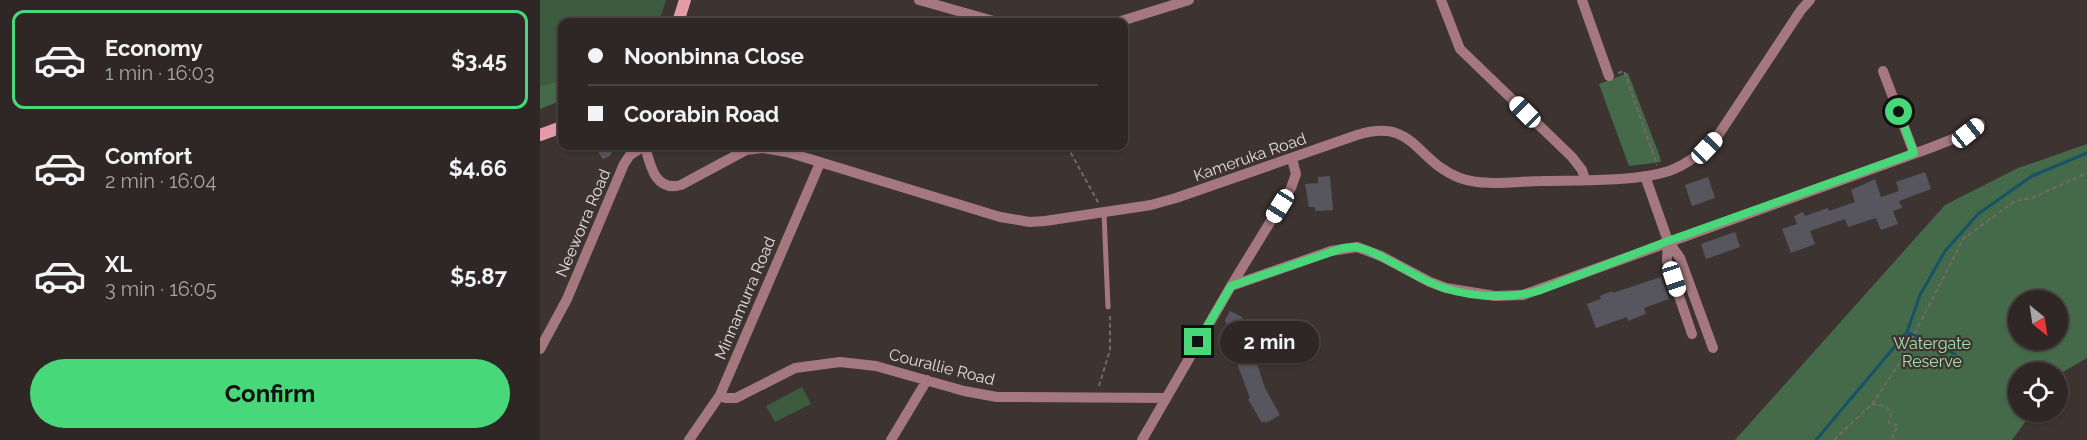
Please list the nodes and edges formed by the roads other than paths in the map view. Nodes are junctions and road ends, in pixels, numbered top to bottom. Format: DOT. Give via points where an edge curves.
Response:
graph roads {
  1 [pos="685,0"];
  2 [pos="919,0"];
  3 [pos="1189,0"];
  4 [pos="1441,0"];
  5 [pos="1582,0"];
  6 [pos="1810,0"];
  7 [pos="679,18"];
  8 [pos="983,18"];
  9 [pos="1128,19"];
  10 [pos="1883,71"];
  11 [pos="1609,76"];
  12 [pos="1980,124"];
  13 [pos="558,128"];
  14 [pos="540,135"];
  15 [pos="638,150"];
  16 [pos="645,150"];
  17 [pos="747,150"];
  18 [pos="776,150"];
  19 [pos="1914,153"];
  20 [pos="1292,159"];
  21 [pos="820,163"];
  22 [pos="1645,176"];
  23 [pos="1584,179"];
  24 [pos="1104,213"];
  25 [pos="1668,241"];
  26 [pos="1231,286"];
  27 [pos="1108,307"];
  28 [pos="1692,334"];
  29 [pos="1713,348"];
  30 [pos="540,349"];
  31 [pos="927,380"];
  32 [pos="720,395"];
  33 [pos="1166,398"];
  34 [pos="688,440"];
  35 [pos="891,440"];
  36 [pos="1142,440"];
  1 -- 7 [label="street"];
  2 -- 8 [label="street"];
  3 -- 9 [label="street"];
  4 -- 23 [label="street" via="1460,49 1572,157"];
  5 -- 11 [label="street"];
  6 -- 22 [label="street, Kameruka Road" via="1707,148 1684,165"];
  10 -- 19 [label="street"];
  12 -- 19 [label="street" via="1968,133"];
  13 -- 14 [label="street"];
  15 -- 30 [label="street, Neeworra Road" via="624,164 567,299"];
  16 -- 17 [label="street, Kameruka Road" via="653,173 669,187 681,185"];
  18 -- 21 [label="street, Kameruka Road"];
  19 -- 25 [label="street"];
  20 -- 23 [label="street, Kameruka Road" via="1382,130 1401,135 1450,174 1471,181"];
  20 -- 24 [label="street, Kameruka Road" via="1163,202"];
  20 -- 26 [label="street" via="1294,183"];
  21 -- 24 [label="street, Kameruka Road" via="1016,221"];
  21 -- 32 [label="street, Minnamurra Road"];
  22 -- 23 [label="street, Kameruka Road"];
  22 -- 25 [label="street"];
  24 -- 27 [label="lane"];
  25 -- 26 [label="street" via="1538,291 1510,296 1446,288 1357,247 1331,251"];
  25 -- 28 [label="street" via="1667,261"];
  25 -- 29 [label="street" via="1680,258"];
  26 -- 33 [label="street"];
  31 -- 32 [label="street, Courallie Road" via="876,366 840,362 795,368 736,398"];
  31 -- 33 [label="street, Courallie Road" via="997,397"];
  31 -- 35 [label="street"];
  32 -- 34 [label="street, Minnamurra Road"];
  33 -- 36 [label="street"];
}
